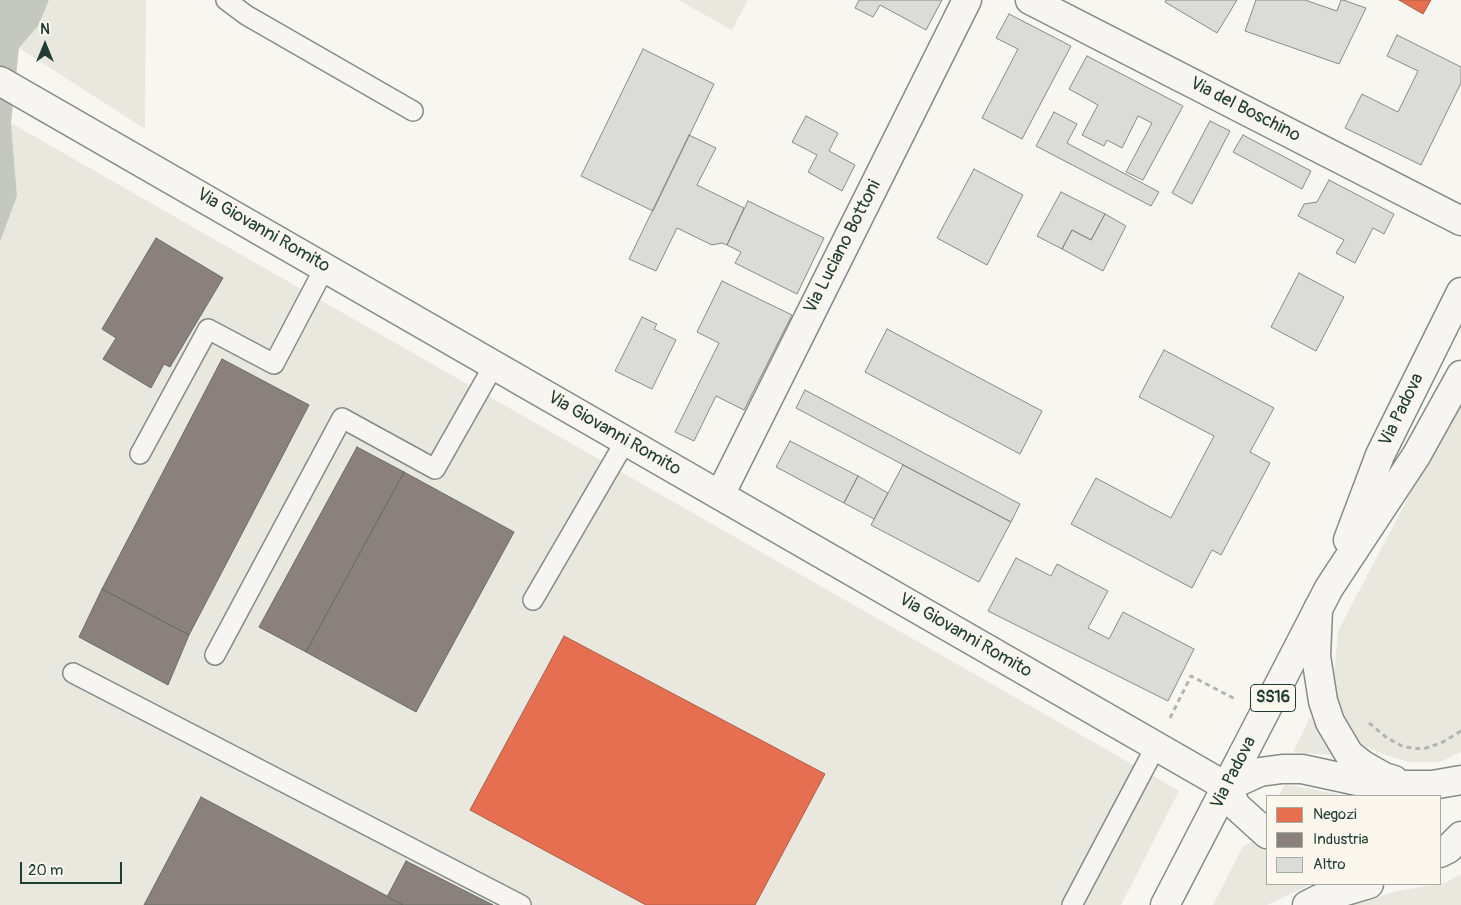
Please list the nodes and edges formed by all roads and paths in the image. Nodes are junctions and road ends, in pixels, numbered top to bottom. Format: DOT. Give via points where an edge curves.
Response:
graph roads {
  1 [pos="226,0"];
  2 [pos="967,0"];
  3 [pos="1030,0"];
  4 [pos="0,80"];
  5 [pos="413,111"];
  6 [pos="1461,221"];
  7 [pos="325,267"];
  8 [pos="1461,292"];
  9 [pos="494,365"];
  10 [pos="1461,375"];
  11 [pos="626,440"];
  12 [pos="140,454"];
  13 [pos="720,494"];
  14 [pos="1324,598"];
  15 [pos="533,600"];
  16 [pos="214,654"];
  17 [pos="73,673"];
  18 [pos="1156,746"];
  19 [pos="1461,780"];
  20 [pos="1412,786"];
  21 [pos="1227,787"];
  22 [pos="1266,833"];
  23 [pos="1461,834"];
  24 [pos="1441,843"];
  25 [pos="1441,852"];
  26 [pos="1366,885"];
  27 [pos="522,905"];
  28 [pos="1072,905"];
  29 [pos="1165,905"];
  30 [pos="1307,905"];
  1 -- 5 [label="lane" via="246,15"];
  2 -- 13 [label="street, Via Luciano Bottoni"];
  3 -- 6 [label="street, Via del Boschino"];
  4 -- 7 [label="street, Via Giovanni Romito"];
  7 -- 9 [label="street, Via Giovanni Romito"];
  7 -- 12 [label="lane" via="274,364 208,329"];
  8 -- 14 [label="street, Via Padova" via="1380,455"];
  9 -- 11 [label="street, Via Giovanni Romito"];
  9 -- 16 [label="lane" via="435,470 342,418"];
  10 -- 14 [label="street, Via Padova" via="1416,456"];
  11 -- 13 [label="street, Via Giovanni Romito"];
  11 -- 15 [label="lane"];
  13 -- 18 [label="street, Via Giovanni Romito"];
  14 -- 20 [label="street" via="1316,656 1330,722 1349,754 1363,765 1384,777"];
  14 -- 21 [label="street, Via Padova / SS16"];
  17 -- 27 [label="lane"];
  18 -- 21 [label="street, Via Giovanni Romito"];
  18 -- 28 [label="lane"];
  19 -- 20 [label="street"];
  20 -- 21 [label="street" via="1376,785 1302,769 1282,769 1260,772"];
  21 -- 22 [label="street" via="1236,806"];
  21 -- 29 [label="street, Via Padova / SS16"];
  23 -- 24 [label="street"];
  23 -- 25 [label="street"];
  26 -- 30 [label="street"];
}
